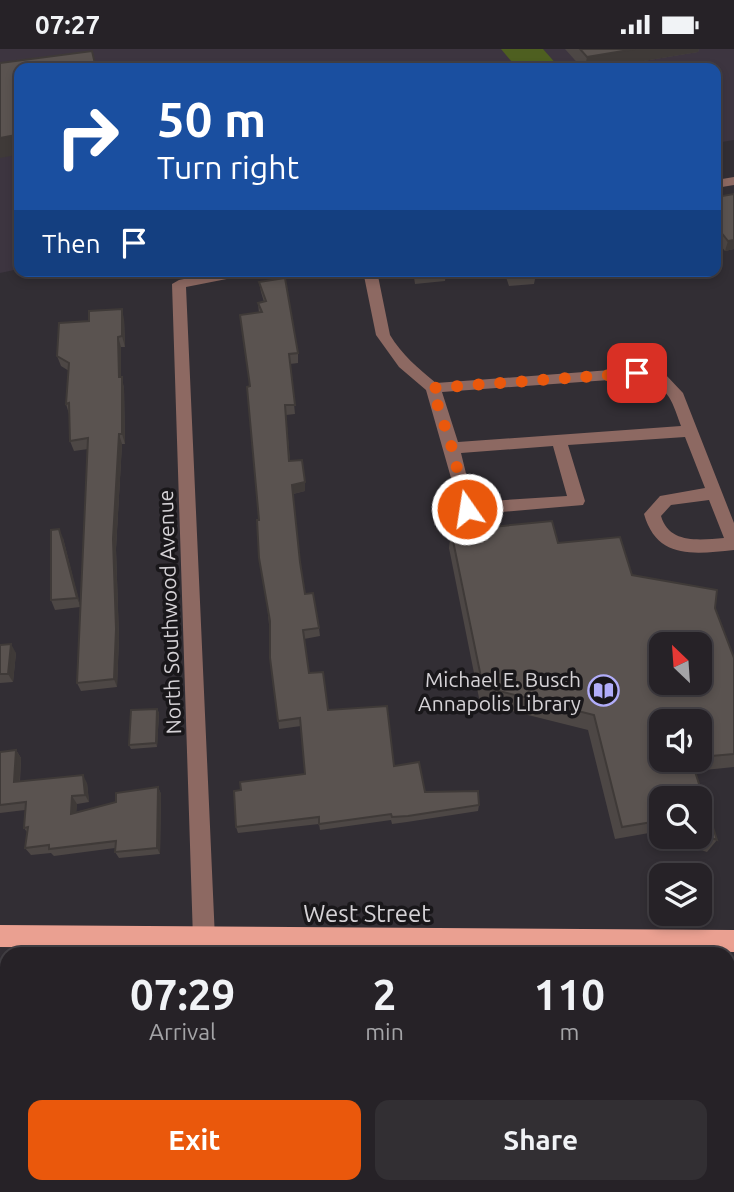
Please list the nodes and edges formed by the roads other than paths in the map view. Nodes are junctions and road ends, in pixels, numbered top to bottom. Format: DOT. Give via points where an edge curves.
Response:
graph roads {
  1 [pos="216,277"];
  2 [pos="371,277"];
  3 [pos="432,388"];
  4 [pos="691,431"];
  5 [pos="559,441"];
  6 [pos="452,448"];
  7 [pos="715,493"];
  8 [pos="734,544"];
  9 [pos="0,936"];
  10 [pos="204,939"];
  11 [pos="734,941"];
  12 [pos="480,947"];
  1 -- 10 [label="street, North Southwood Avenue" via="179,284"];
  2 -- 3 [label="street" via="388,345"];
  3 -- 4 [label="street" via="648,374 660,377 676,393"];
  3 -- 6 [label="street"];
  4 -- 5 [label="street"];
  4 -- 7 [label="street"];
  5 -- 6 [label="street"];
  5 -- 6 [label="street" via="577,501 467,509"];
  7 -- 8 [label="street"];
  7 -- 8 [label="street" via="666,500 652,514 653,523 664,538 676,544"];
  9 -- 10 [label="main road, West Street"];
  10 -- 12 [label="main road, West Street"];
  11 -- 12 [label="main road, West Street"];
}
